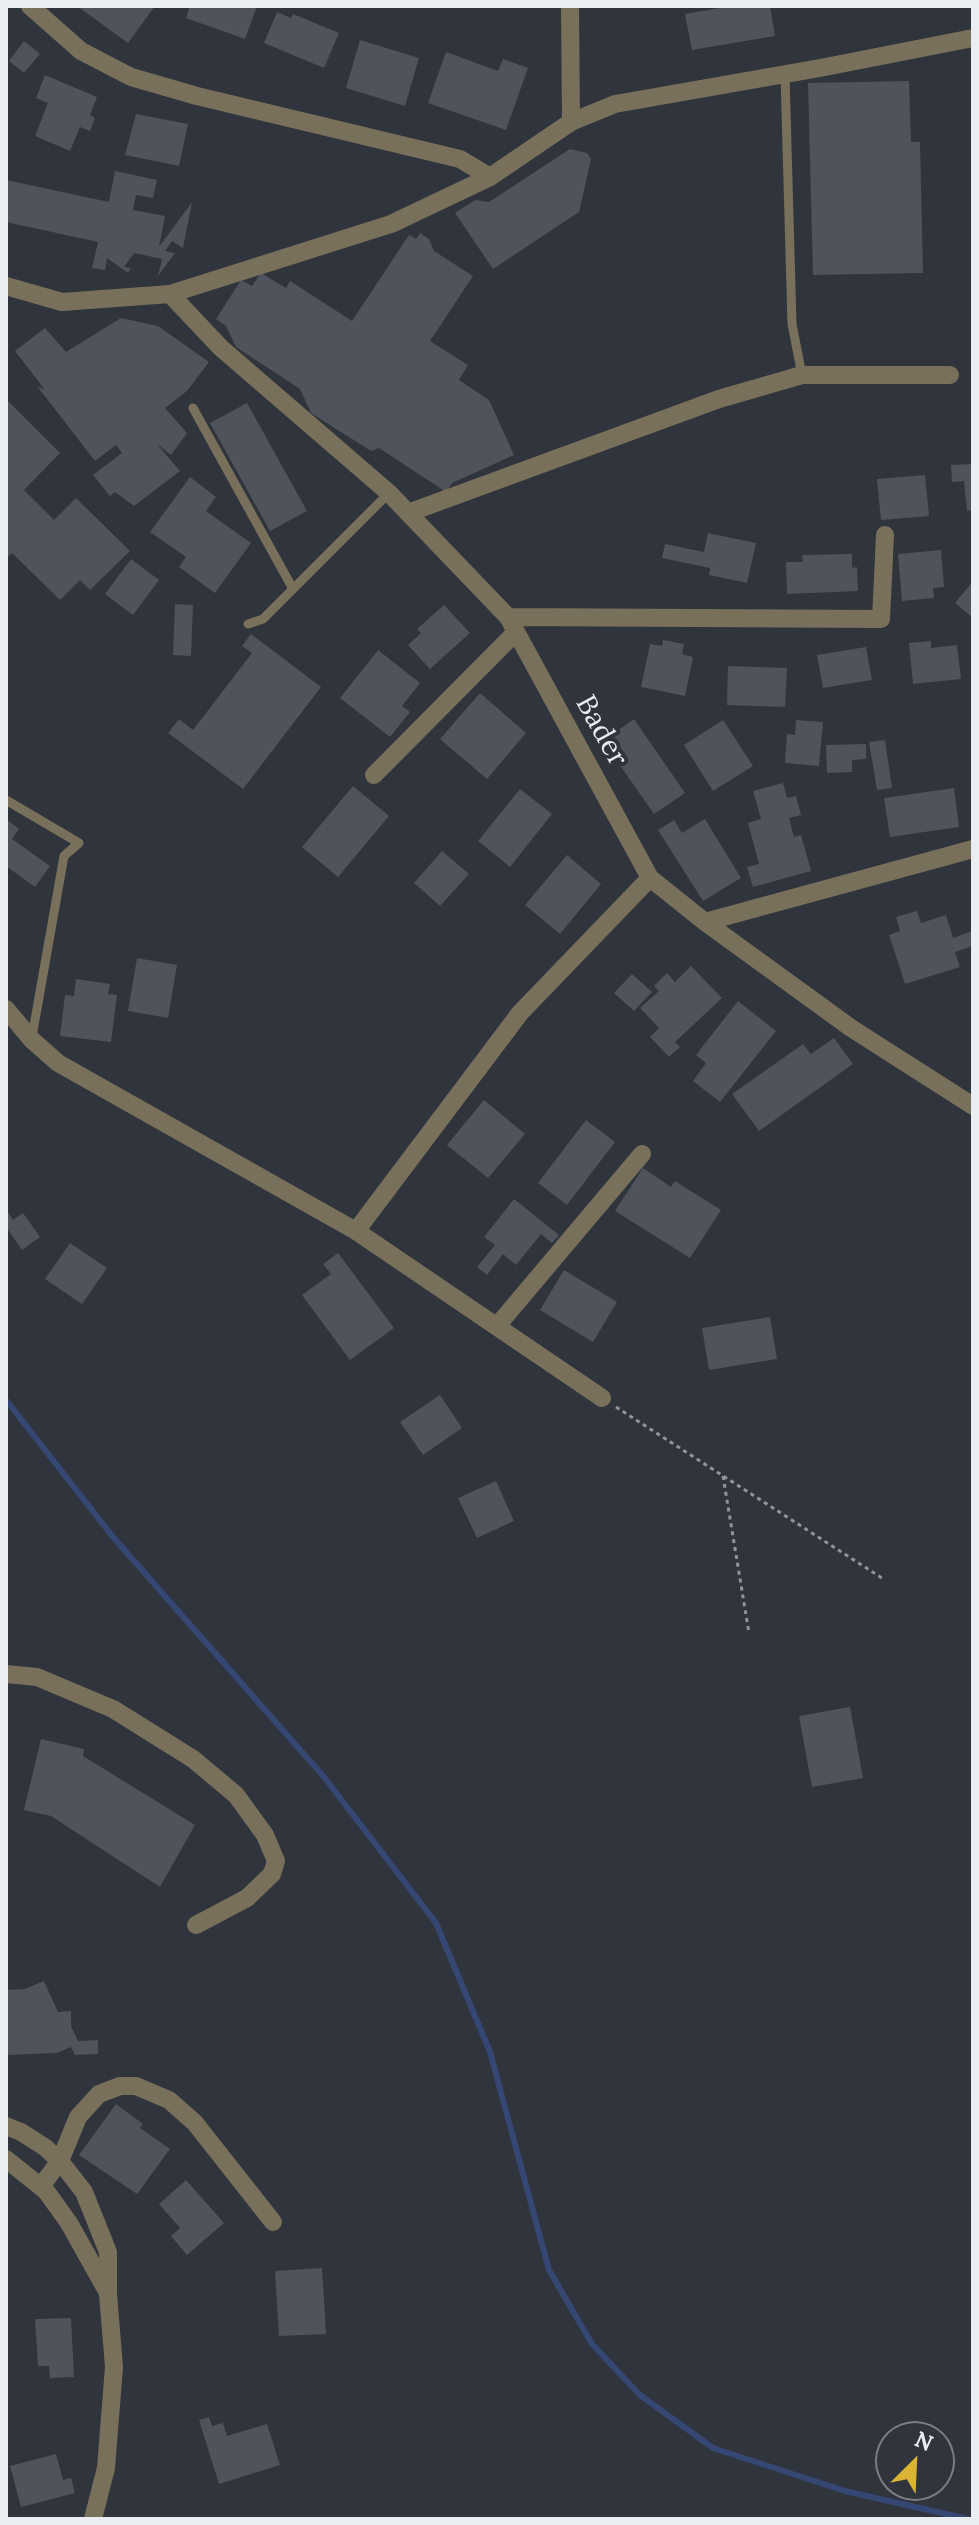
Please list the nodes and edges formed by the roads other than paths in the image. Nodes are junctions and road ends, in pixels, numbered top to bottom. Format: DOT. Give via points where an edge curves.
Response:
graph roads {
  1 [pos="30,6"];
  2 [pos="570,6"];
  3 [pos="973,38"];
  4 [pos="785,75"];
  5 [pos="571,122"];
  6 [pos="490,177"];
  7 [pos="9,292"];
  8 [pos="170,294"];
  9 [pos="802,375"];
  10 [pos="950,375"];
  11 [pos="193,408"];
  12 [pos="389,493"];
  13 [pos="408,513"];
  14 [pos="885,535"];
  15 [pos="293,589"];
  16 [pos="248,624"];
  17 [pos="512,624"];
  18 [pos="374,775"];
  19 [pos="6,800"];
  20 [pos="973,849"];
  21 [pos="650,878"];
  22 [pos="705,922"];
  23 [pos="6,1009"];
  24 [pos="32,1040"];
  25 [pos="973,1106"];
  26 [pos="642,1154"];
  27 [pos="356,1231"];
  28 [pos="497,1326"];
  29 [pos="602,1398"];
  30 [pos="6,1674"];
  31 [pos="196,1925"];
  32 [pos="7,2125"];
  33 [pos="6,2159"];
  34 [pos="60,2161"];
  35 [pos="41,2186"];
  36 [pos="273,2222"];
  37 [pos="108,2294"];
  38 [pos="93,2519"];
  1 -- 6 [label="street" via="81,51 131,77 460,159"];
  2 -- 5 [label="street"];
  3 -- 4 [label="street"];
  4 -- 5 [label="street" via="615,104"];
  4 -- 9 [label="lane" via="792,324"];
  5 -- 6 [label="street"];
  6 -- 8 [label="street" via="391,224"];
  7 -- 8 [label="street" via="62,302"];
  8 -- 12 [label="street, Bader" via="221,348"];
  9 -- 10 [label="street"];
  9 -- 13 [label="street" via="719,399"];
  11 -- 15 [label="lane"];
  12 -- 13 [label="street, Bader"];
  12 -- 15 [label="lane"];
  13 -- 17 [label="street, Bader"];
  14 -- 17 [label="street" via="881,619"];
  15 -- 16 [label="lane" via="263,619"];
  17 -- 18 [label="street"];
  17 -- 21 [label="street, Bader"];
  19 -- 24 [label="lane" via="79,843 64,856"];
  20 -- 22 [label="street"];
  21 -- 22 [label="street"];
  21 -- 27 [label="street" via="520,1013"];
  22 -- 25 [label="street" via="851,1028"];
  23 -- 24 [label="street"];
  24 -- 27 [label="street" via="58,1063"];
  26 -- 28 [label="street"];
  27 -- 28 [label="street"];
  28 -- 29 [label="street"];
  30 -- 31 [label="street" via="37,1677 113,1709 193,1759 236,1795 265,1835 276,1861 272,1874 247,1898"];
  32 -- 34 [label="street"];
  33 -- 35 [label="street"];
  34 -- 35 [label="street"];
  34 -- 36 [label="street" via="78,2117 99,2094 136,2086 169,2100 195,2123"];
  34 -- 37 [label="street" via="97,2220 108,2252"];
  35 -- 37 [label="street" via="69,2223"];
  37 -- 38 [label="street" via="114,2367 106,2468"];
}
